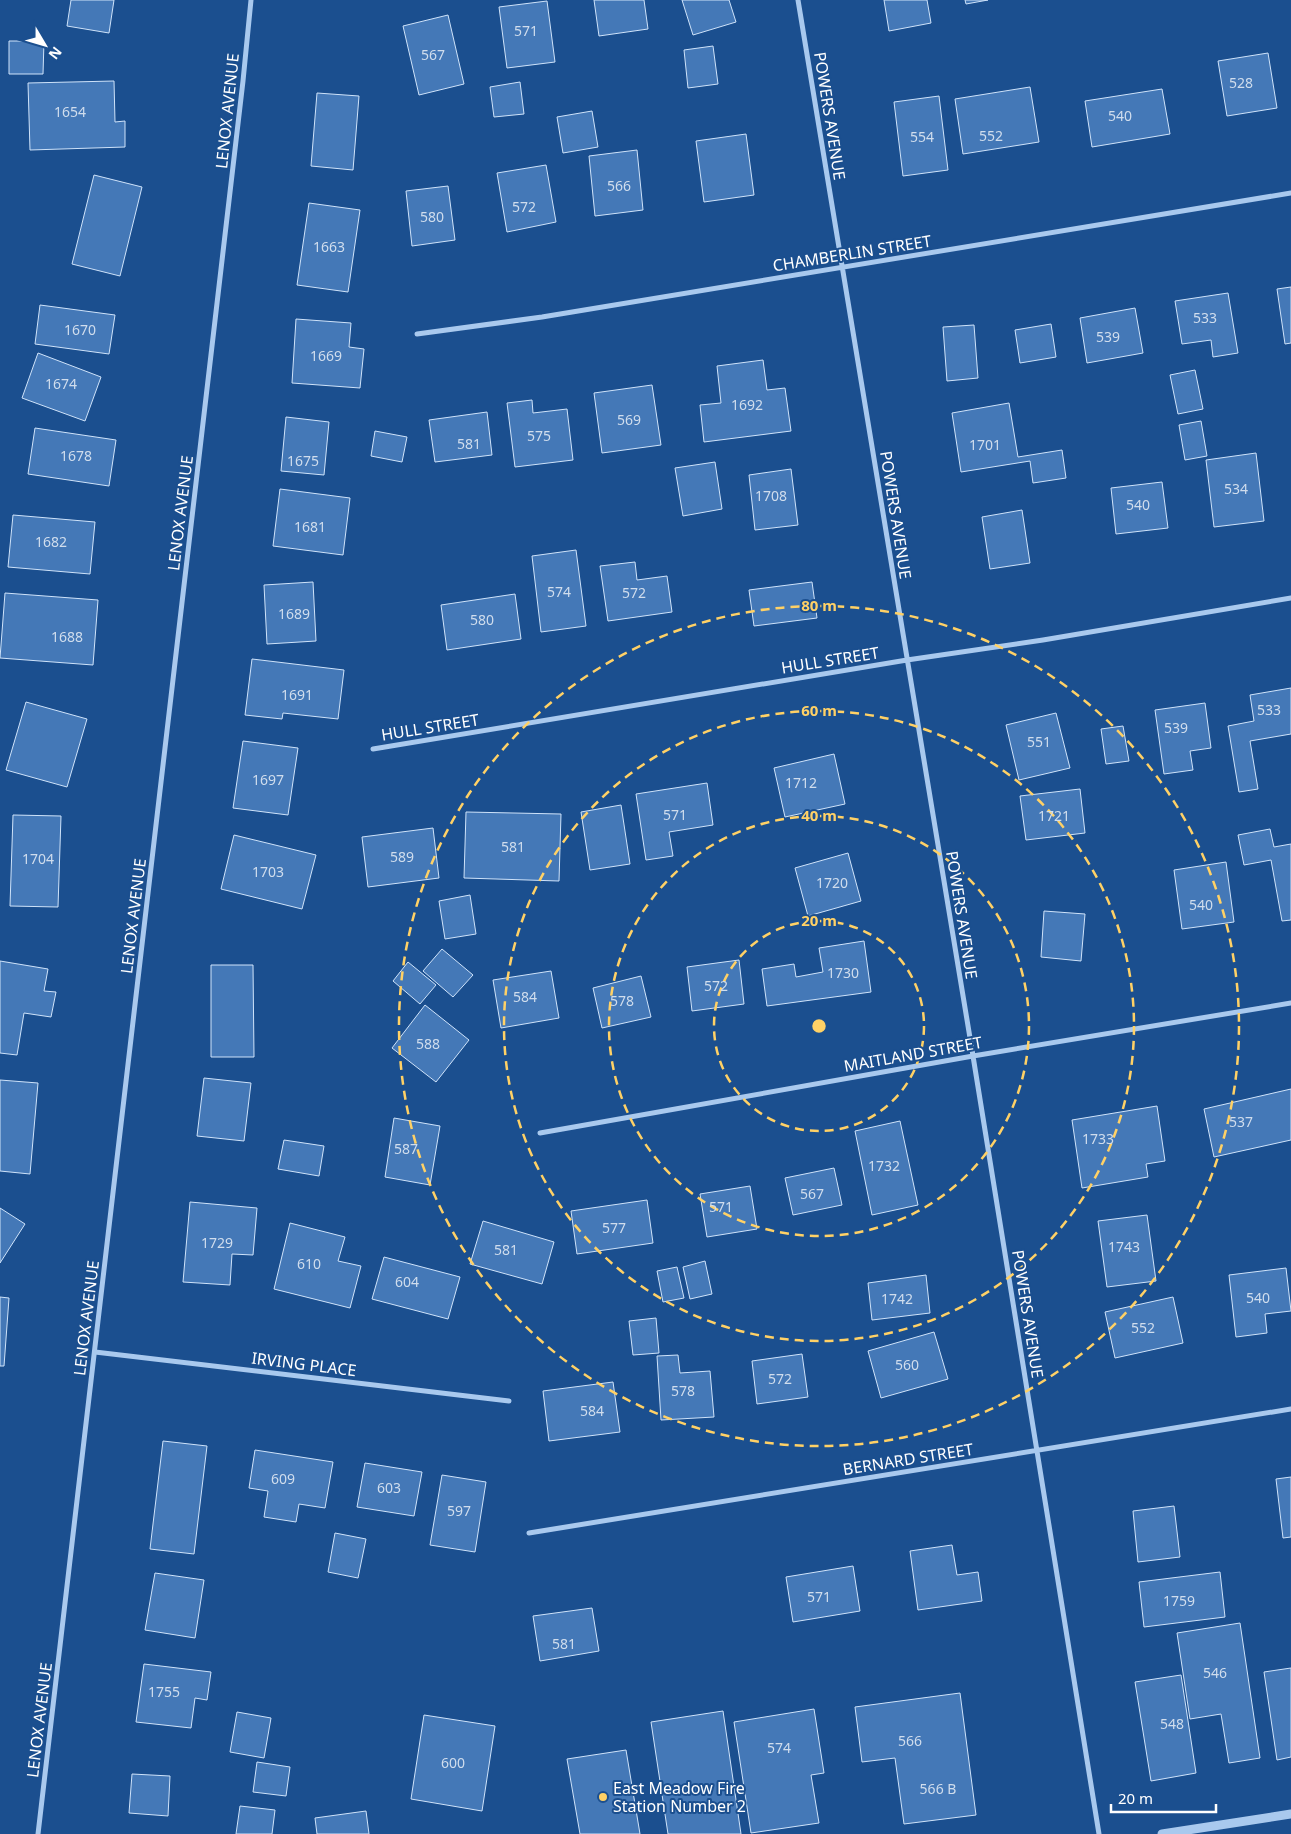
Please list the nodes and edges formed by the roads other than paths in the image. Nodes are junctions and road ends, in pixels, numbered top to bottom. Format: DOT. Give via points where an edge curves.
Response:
graph roads {
  1 [pos="251,0"];
  2 [pos="798,0"];
  3 [pos="1291,193"];
  4 [pos="842,267"];
  5 [pos="417,334"];
  6 [pos="1291,598"];
  7 [pos="907,660"];
  8 [pos="373,749"];
  9 [pos="1291,1003"];
  10 [pos="973,1056"];
  11 [pos="540,1133"];
  12 [pos="95,1352"];
  13 [pos="509,1401"];
  14 [pos="1291,1409"];
  15 [pos="1037,1451"];
  16 [pos="529,1533"];
  17 [pos="1291,1814"];
  18 [pos="38,1834"];
  19 [pos="1099,1834"];
  20 [pos="1162,1834"];
  1 -- 12 [label="street, LENOX AVENUE"];
  2 -- 4 [label="street, POWERS AVENUE"];
  3 -- 4 [label="street, CHAMBERLIN STREET"];
  4 -- 5 [label="street, CHAMBERLIN STREET" via="542,317"];
  4 -- 7 [label="street, POWERS AVENUE"];
  6 -- 7 [label="street, HULL STREET"];
  7 -- 8 [label="street, HULL STREET"];
  7 -- 10 [label="street, POWERS AVENUE"];
  9 -- 10 [label="street, MAITLAND STREET"];
  10 -- 11 [label="street, MAITLAND STREET"];
  10 -- 15 [label="street, POWERS AVENUE"];
  12 -- 13 [label="street, IRVING PLACE"];
  12 -- 18 [label="street, LENOX AVENUE"];
  14 -- 15 [label="street, BERNARD STREET"];
  15 -- 16 [label="street, BERNARD STREET"];
  15 -- 19 [label="street, POWERS AVENUE"];
  17 -- 20 [label="street"];
}
